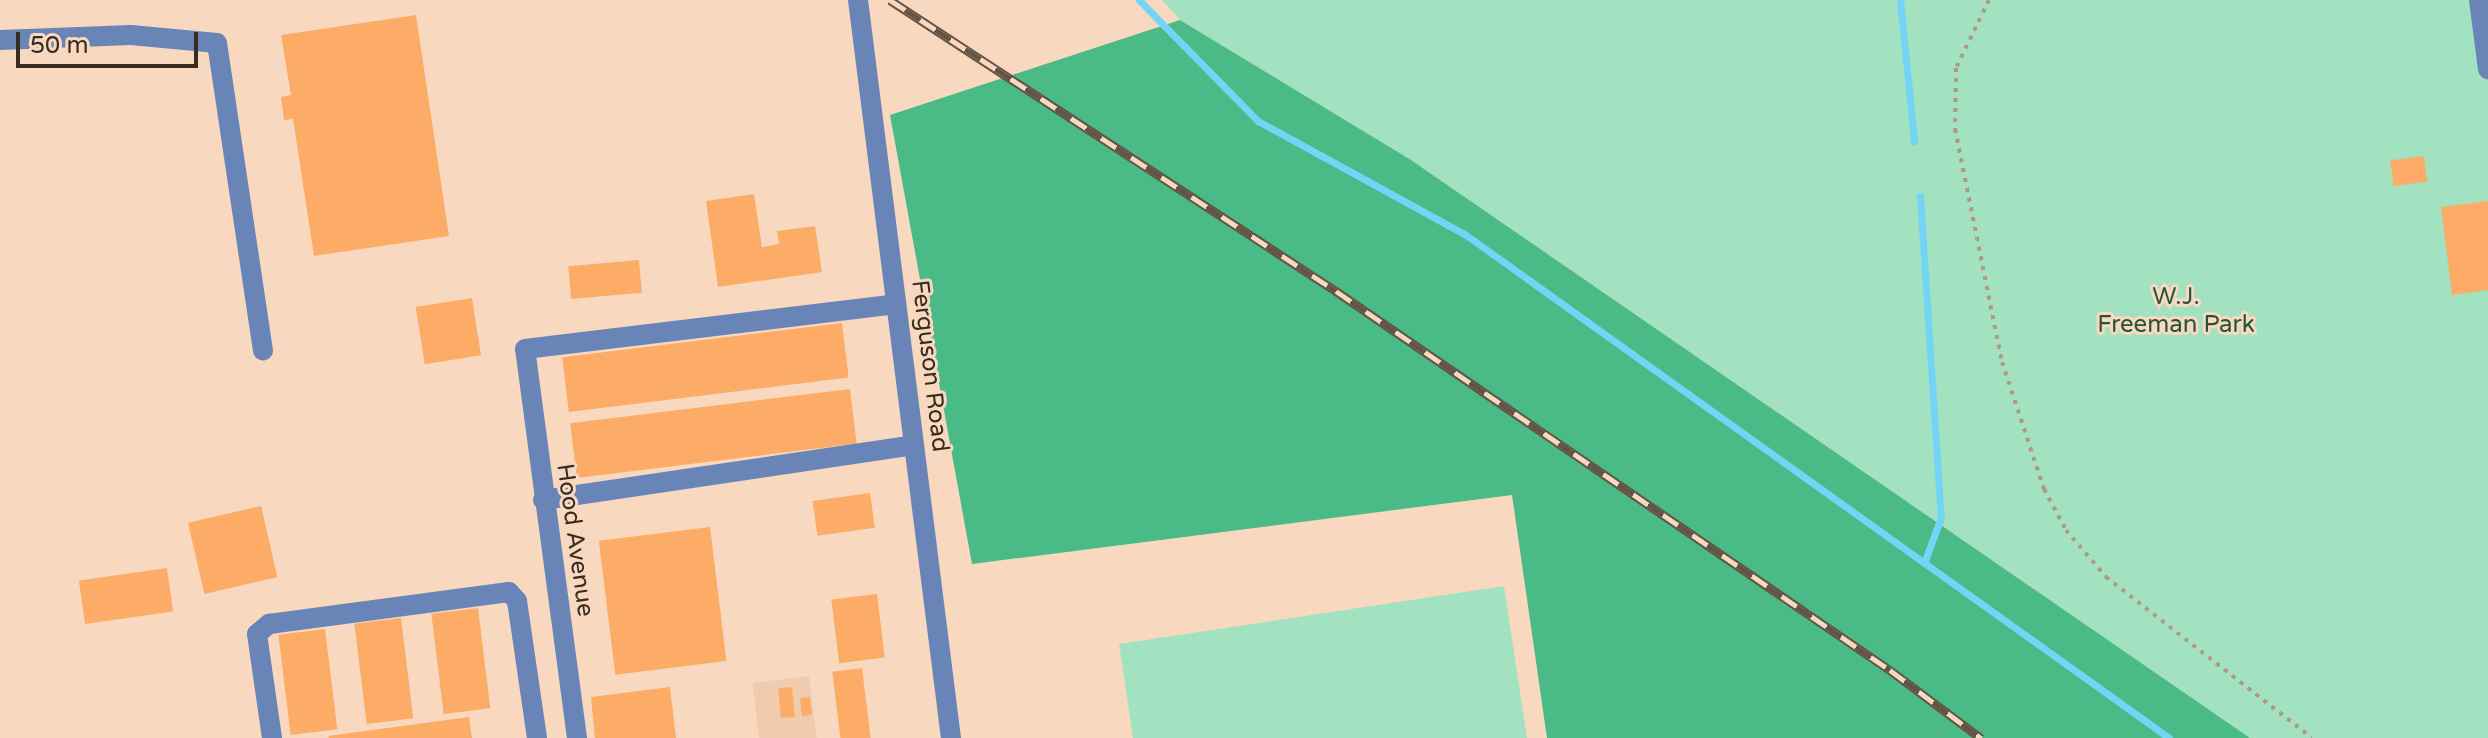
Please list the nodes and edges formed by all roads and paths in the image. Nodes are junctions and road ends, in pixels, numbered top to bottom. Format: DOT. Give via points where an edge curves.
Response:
graph roads {
  1 [pos="858,0"];
  2 [pos="1989,0"];
  3 [pos="2479,0"];
  4 [pos="0,40"];
  5 [pos="2488,69"];
  6 [pos="896,304"];
  7 [pos="263,351"];
  8 [pos="914,445"];
  9 [pos="543,500"];
  10 [pos="272,738"];
  11 [pos="537,738"];
  12 [pos="577,738"];
  13 [pos="951,738"];
  14 [pos="2312,738"];
  1 -- 6 [label="street, Ferguson Road"];
  2 -- 14 [label="path" via="1956,68 1955,129 2002,362 2044,489 2066,530 2106,577"];
  3 -- 5 [label="street"];
  4 -- 7 [label="street" via="131,35 217,43"];
  6 -- 8 [label="street, Ferguson Road"];
  6 -- 9 [label="street, Hood Avenue" via="525,349"];
  8 -- 9 [label="street"];
  8 -- 13 [label="street, Ferguson Road"];
  9 -- 12 [label="street, Hood Avenue"];
  10 -- 11 [label="street" via="257,634 269,624 509,592 517,601"];
}
